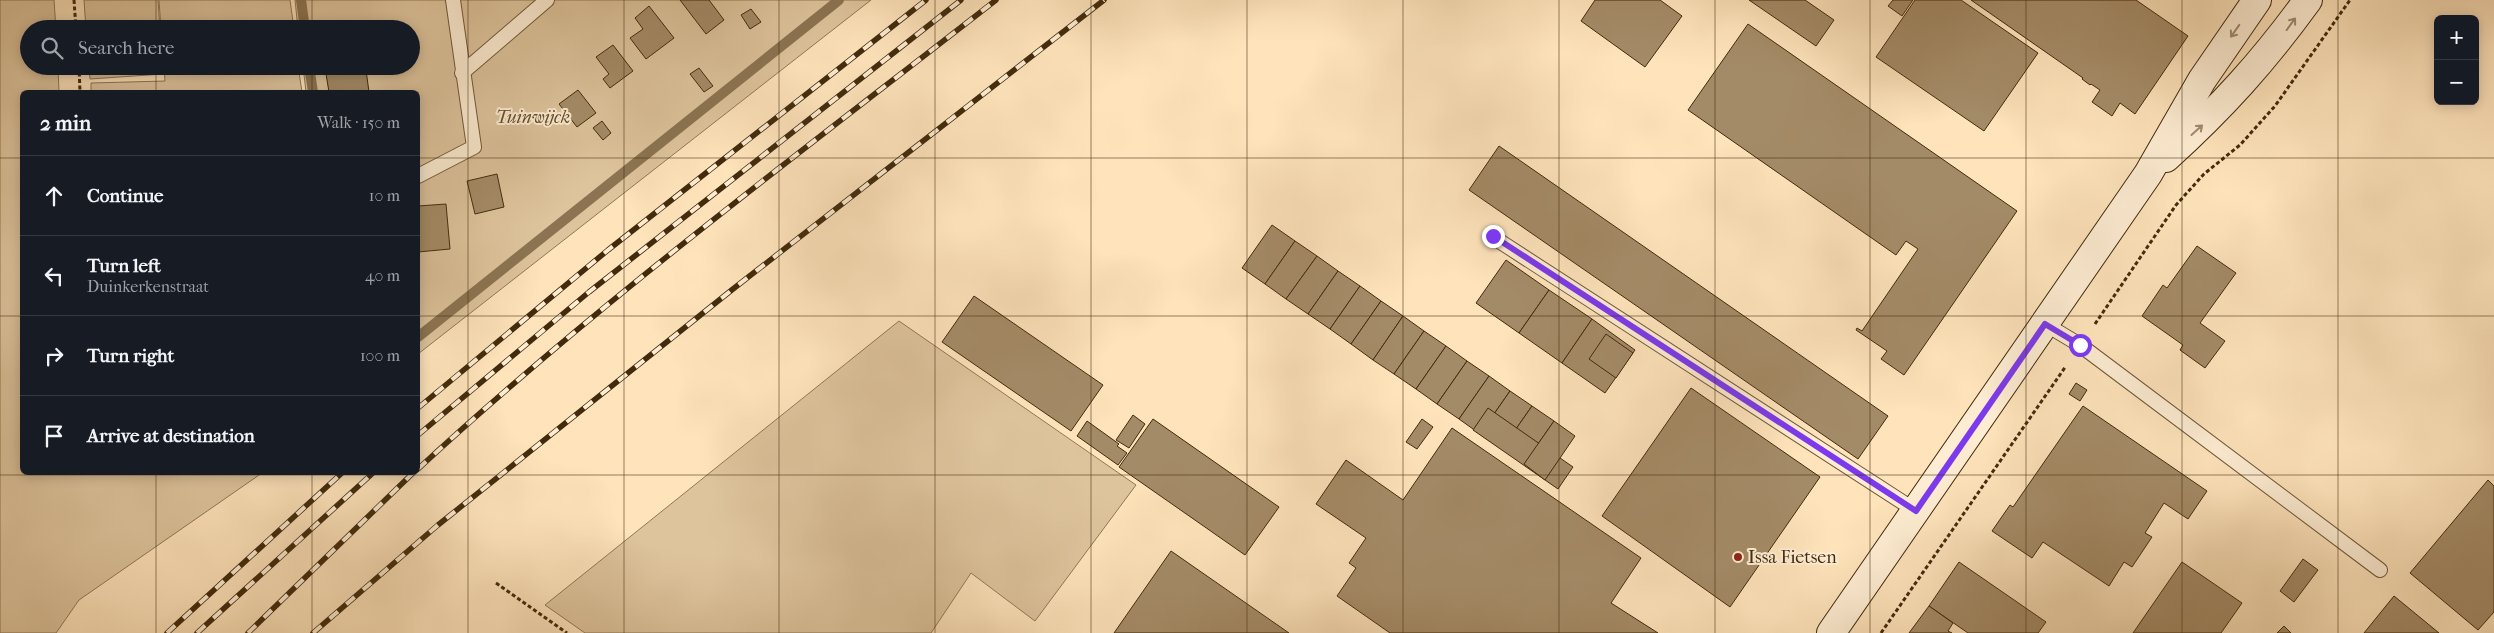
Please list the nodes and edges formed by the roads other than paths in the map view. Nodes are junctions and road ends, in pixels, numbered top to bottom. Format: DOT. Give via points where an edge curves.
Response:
graph roads {
  1 [pos="453,0"];
  2 [pos="547,0"];
  3 [pos="2257,0"];
  4 [pos="2308,0"];
  5 [pos="462,73"];
  6 [pos="2148,174"];
  7 [pos="420,175"];
  8 [pos="1493,236"];
  9 [pos="2045,324"];
  10 [pos="1916,511"];
  11 [pos="2380,570"];
  12 [pos="1831,633"];
  1 -- 5 [label="lane"];
  2 -- 5 [label="lane"];
  3 -- 6 [label="main road, one-way" via="2202,80"];
  6 -- 4 [label="main road, one-way" via="2243,84"];
  5 -- 7 [label="lane" via="474,147"];
  6 -- 9 [label="main road"];
  8 -- 10 [label="lane"];
  9 -- 10 [label="main road"];
  9 -- 11 [label="lane" via="2080,345"];
  10 -- 12 [label="main road"];
}
